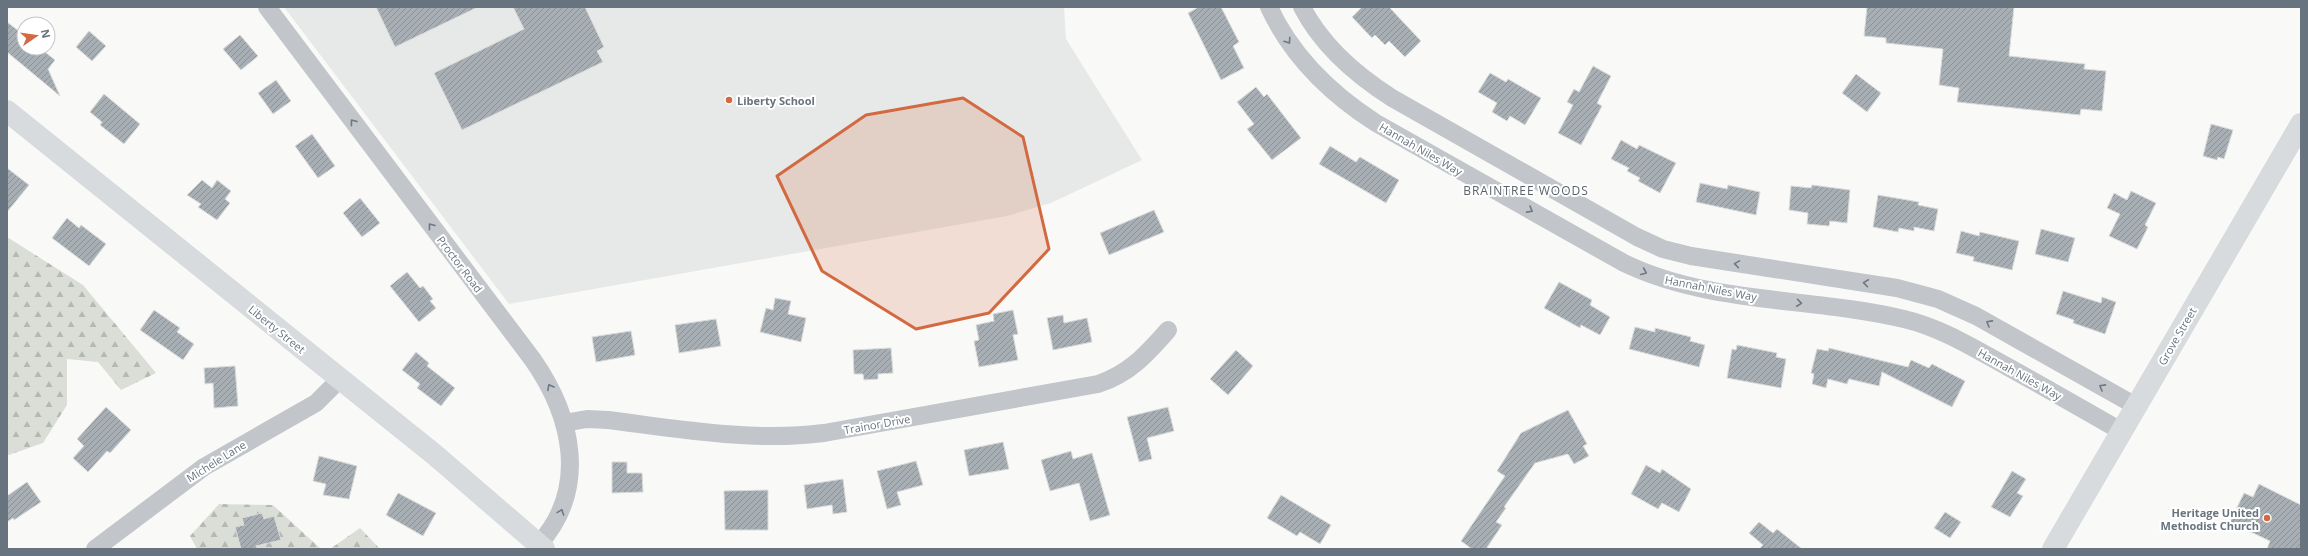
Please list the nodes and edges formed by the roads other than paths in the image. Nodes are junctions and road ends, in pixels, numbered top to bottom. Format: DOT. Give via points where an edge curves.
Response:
graph roads {
  1 [pos="266,7"];
  2 [pos="1269,7"];
  3 [pos="1302,7"];
  4 [pos="7,111"];
  5 [pos="2301,124"];
  6 [pos="1515,168"];
  7 [pos="1500,194"];
  8 [pos="1783,271"];
  9 [pos="1778,300"];
  10 [pos="1168,330"];
  11 [pos="340,379"];
  12 [pos="2136,406"];
  13 [pos="564,423"];
  14 [pos="2122,431"];
  15 [pos="542,547"];
  16 [pos="95,549"];
  17 [pos="2053,549"];
  13 -- 1 [label="street, Proctor Road, one-way" via="556,398 533,360"];
  2 -- 7 [label="street, Hannah Niles Way, one-way" via="1295,50 1315,74 1342,99 1376,123"];
  3 -- 6 [label="street" via="1327,43 1369,83"];
  4 -- 11 [label="main road, Liberty Street"];
  5 -- 12 [label="main road, Grove Street"];
  6 -- 7 [label="street"];
  8 -- 6 [label="street, one-way" via="1705,259 1664,249"];
  7 -- 9 [label="street, Hannah Niles Way, one-way" via="1624,263 1654,276 1699,288"];
  8 -- 9 [label="street"];
  12 -- 8 [label="street, one-way" via="1976,316 1938,299 1897,288"];
  9 -- 14 [label="street, Hannah Niles Way, one-way" via="1892,317 1928,326 1963,342"];
  10 -- 13 [label="street, Trainor Drive" via="1133,367 1098,384 824,433 785,437 745,436 608,420 587,419"];
  11 -- 15 [label="main road, Liberty Street" via="435,455"];
  11 -- 16 [label="street, Michele Lane" via="316,403 204,467"];
  12 -- 14 [label="main road, Grove Street"];
  15 -- 13 [label="street, Proctor Road, one-way" via="556,524 566,494 570,459"];
  14 -- 17 [label="main road, Grove Street"];
}
